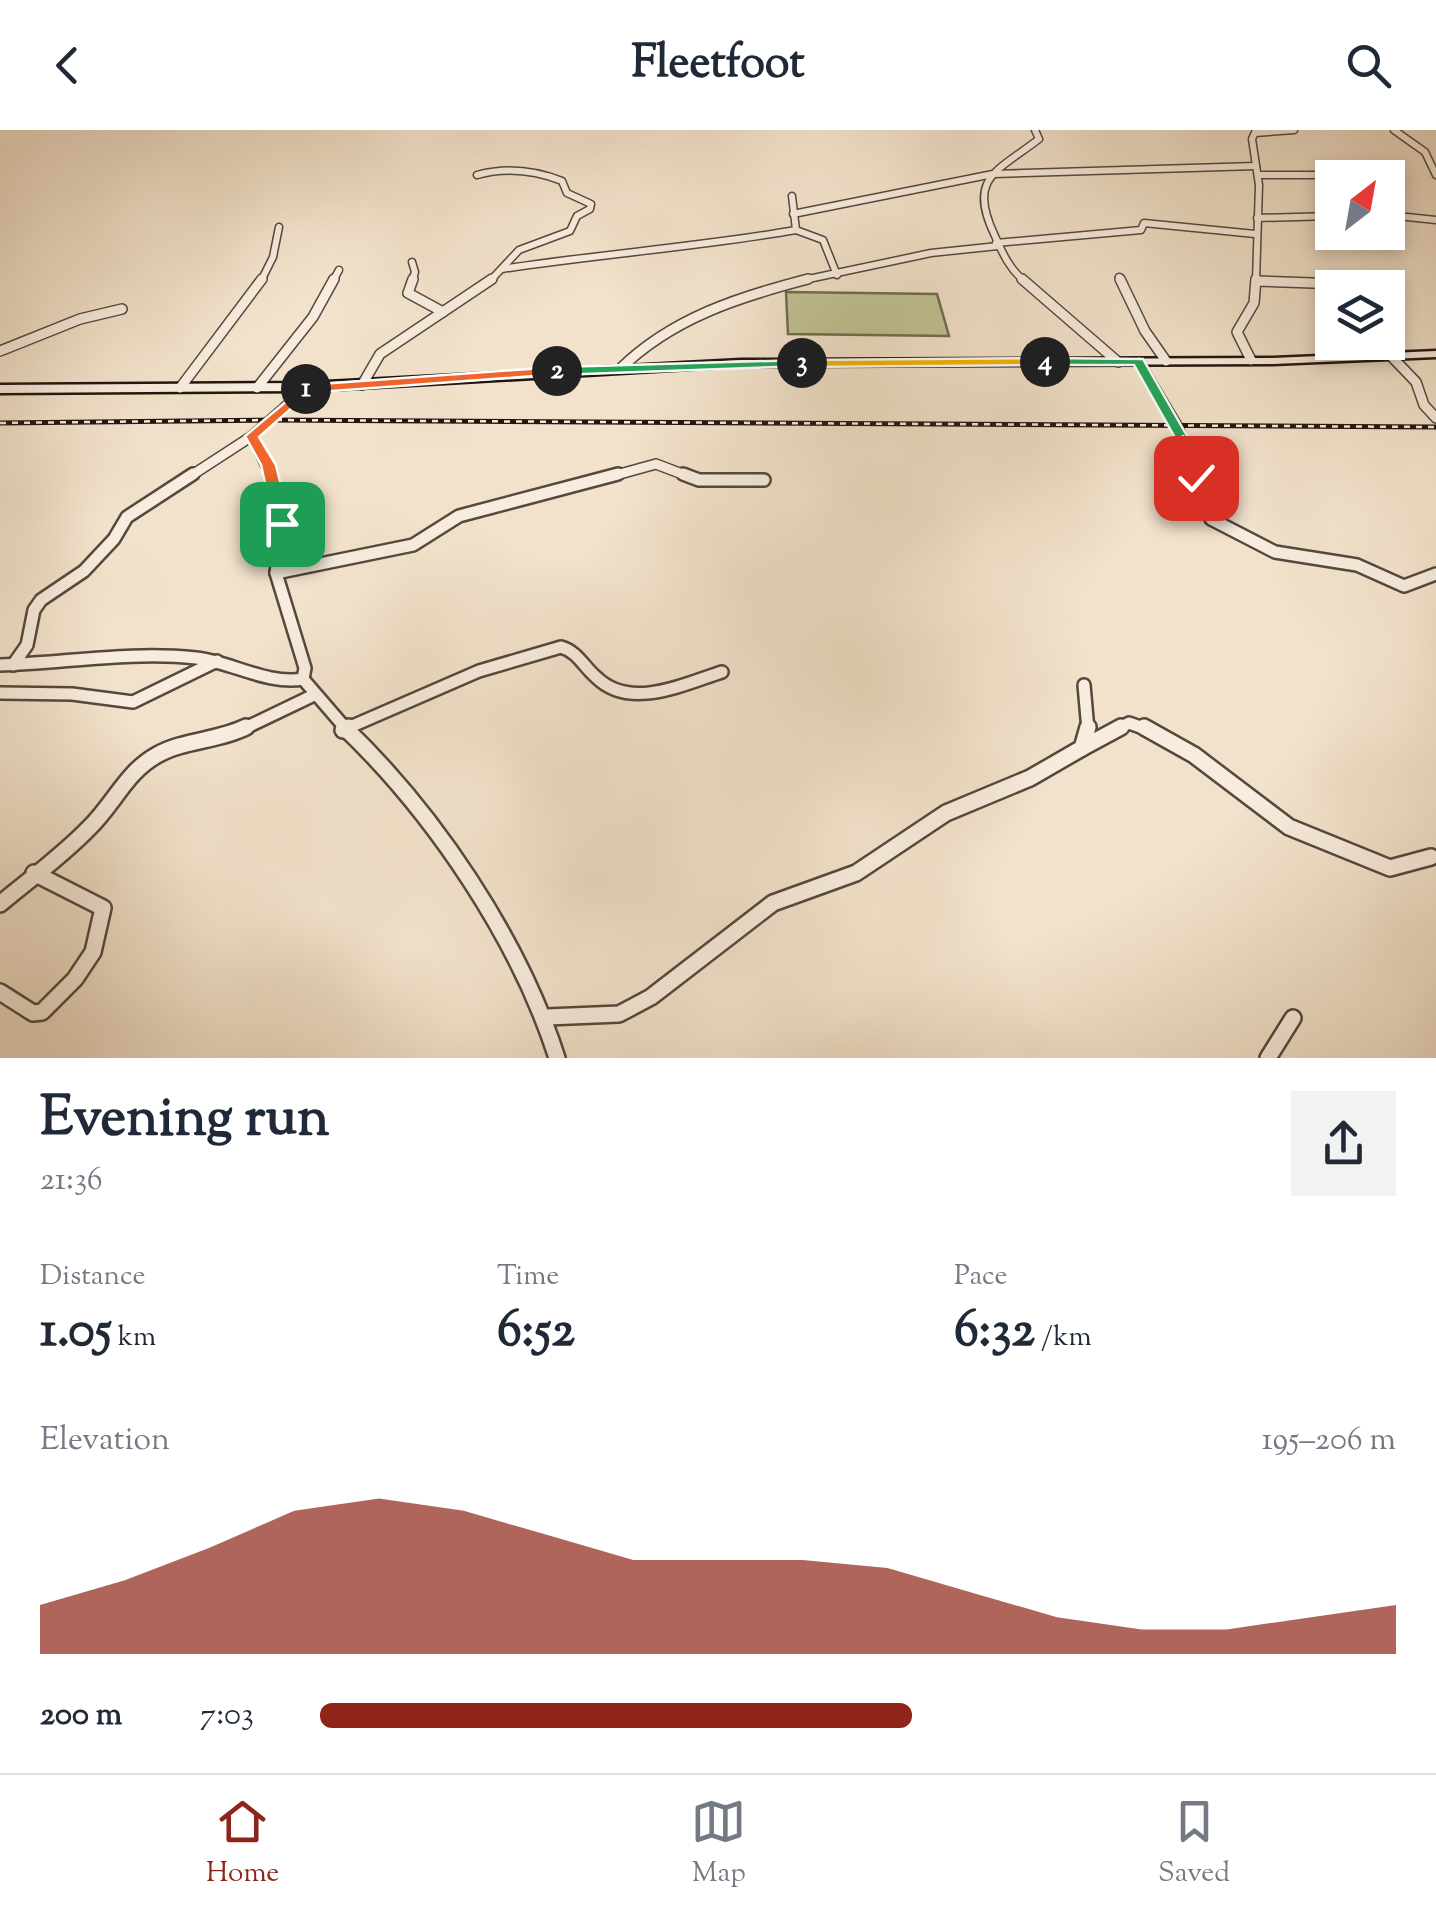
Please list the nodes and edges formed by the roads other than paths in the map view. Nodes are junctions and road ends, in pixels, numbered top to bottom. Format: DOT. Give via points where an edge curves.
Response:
graph roads {
  1 [pos="1035,130"];
  2 [pos="1294,130"];
  3 [pos="1394,130"];
  4 [pos="1256,132"];
  5 [pos="1257,171"];
  6 [pos="993,174"];
  7 [pos="1315,174"];
  8 [pos="477,175"];
  9 [pos="1436,176"];
  10 [pos="792,196"];
  11 [pos="793,214"];
  12 [pos="1315,216"];
  13 [pos="1405,217"];
  14 [pos="1257,218"];
  15 [pos="1436,220"];
  16 [pos="279,227"];
  17 [pos="796,230"];
  18 [pos="1255,234"];
  19 [pos="997,245"];
  20 [pos="412,262"];
  21 [pos="502,268"];
  22 [pos="340,270"];
  23 [pos="837,275"];
  24 [pos="1119,277"];
  25 [pos="1256,281"];
  26 [pos="1315,283"];
  27 [pos="122,310"];
  28 [pos="444,312"];
  29 [pos="0,351"];
  30 [pos="1405,352"];
  31 [pos="1436,354"];
  32 [pos="1315,356"];
  33 [pos="1166,360"];
  34 [pos="1251,360"];
  35 [pos="1398,360"];
  36 [pos="1118,362"];
  37 [pos="1138,362"];
  38 [pos="620,368"];
  39 [pos="362,385"];
  40 [pos="308,387"];
  41 [pos="180,388"];
  42 [pos="258,388"];
  43 [pos="0,389"];
  44 [pos="1436,418"];
  45 [pos="252,436"];
  46 [pos="764,480"];
  47 [pos="276,573"];
  48 [pos="1436,574"];
  49 [pos="217,662"];
  50 [pos="6,665"];
  51 [pos="722,672"];
  52 [pos="303,679"];
  53 [pos="1084,685"];
  54 [pos="0,693"];
  55 [pos="314,695"];
  56 [pos="343,730"];
  57 [pos="1082,748"];
  58 [pos="1430,857"];
  59 [pos="34,873"];
  60 [pos="0,904"];
  61 [pos="0,992"];
  62 [pos="547,1017"];
  63 [pos="1293,1018"];
  64 [pos="557,1058"];
  65 [pos="1268,1058"];
  1 -- 6 [label="street" via="1039,139"];
  2 -- 4 [label="street"];
  3 -- 9 [label="street" via="1424,152"];
  4 -- 5 [label="street"];
  5 -- 6 [label="street"];
  5 -- 7 [label="street"];
  5 -- 14 [label="street"];
  6 -- 11 [label="street"];
  6 -- 19 [label="street" via="980,203"];
  8 -- 21 [label="street" via="550,176 590,204 570,231 519,250"];
  10 -- 11 [label="street"];
  11 -- 17 [label="street"];
  12 -- 14 [label="street"];
  13 -- 15 [label="street"];
  14 -- 18 [label="street"];
  16 -- 41 [label="street" via="277,255 254,296"];
  17 -- 21 [label="street"];
  17 -- 23 [label="street" via="822,240"];
  18 -- 19 [label="street" via="1144,223 1141,230"];
  18 -- 25 [label="street"];
  19 -- 23 [label="street"];
  19 -- 36 [label="street" via="1022,281"];
  20 -- 28 [label="street" via="408,293"];
  21 -- 28 [label="street"];
  22 -- 42 [label="street"];
  23 -- 38 [label="street" via="708,309 634,350"];
  24 -- 33 [label="street"];
  25 -- 26 [label="street"];
  25 -- 34 [label="street" via="1254,303 1236,332"];
  27 -- 29 [label="street" via="80,318"];
  28 -- 39 [label="street" via="380,354"];
  30 -- 31 [label="main road"];
  32 -- 34 [label="main road"];
  33 -- 34 [label="main road"];
  33 -- 37 [label="main road"];
  35 -- 44 [label="street"];
  36 -- 37 [label="main road"];
  36 -- 38 [label="main road"];
  37 -- 48 [label="street" via="1178,427 1211,519 1274,552 1357,565 1404,586"];
  38 -- 39 [label="main road"];
  39 -- 40 [label="main road"];
  40 -- 42 [label="main road"];
  40 -- 45 [label="street"];
  41 -- 42 [label="main road"];
  41 -- 43 [label="main road"];
  45 -- 47 [label="street" via="268,465 282,524"];
  45 -- 50 [label="street" via="127,517 84,571 41,600 27,645"];
  46 -- 47 [label="street" via="699,480 656,464 459,516 413,546"];
  47 -- 52 [label="street"];
  49 -- 50 [label="street" via="140,657"];
  49 -- 52 [label="street" via="286,683"];
  49 -- 54 [label="street" via="133,702"];
  51 -- 56 [label="street" via="658,691 619,692 608,690 560,647 479,671"];
  52 -- 55 [label="street"];
  53 -- 57 [label="street" via="1088,729"];
  55 -- 56 [label="street"];
  55 -- 59 [label="street" via="226,737 159,753 127,777 88,830"];
  56 -- 62 [label="street" via="428,821"];
  57 -- 58 [label="street" via="1128,723 1140,724 1194,755 1289,827 1390,868"];
  57 -- 62 [label="street" via="946,813 856,872 774,904 619,1014"];
  59 -- 60 [label="street"];
  59 -- 61 [label="street" via="102,908 104,928 81,971 42,1012"];
  62 -- 64 [label="street"];
  63 -- 65 [label="street"];
}
